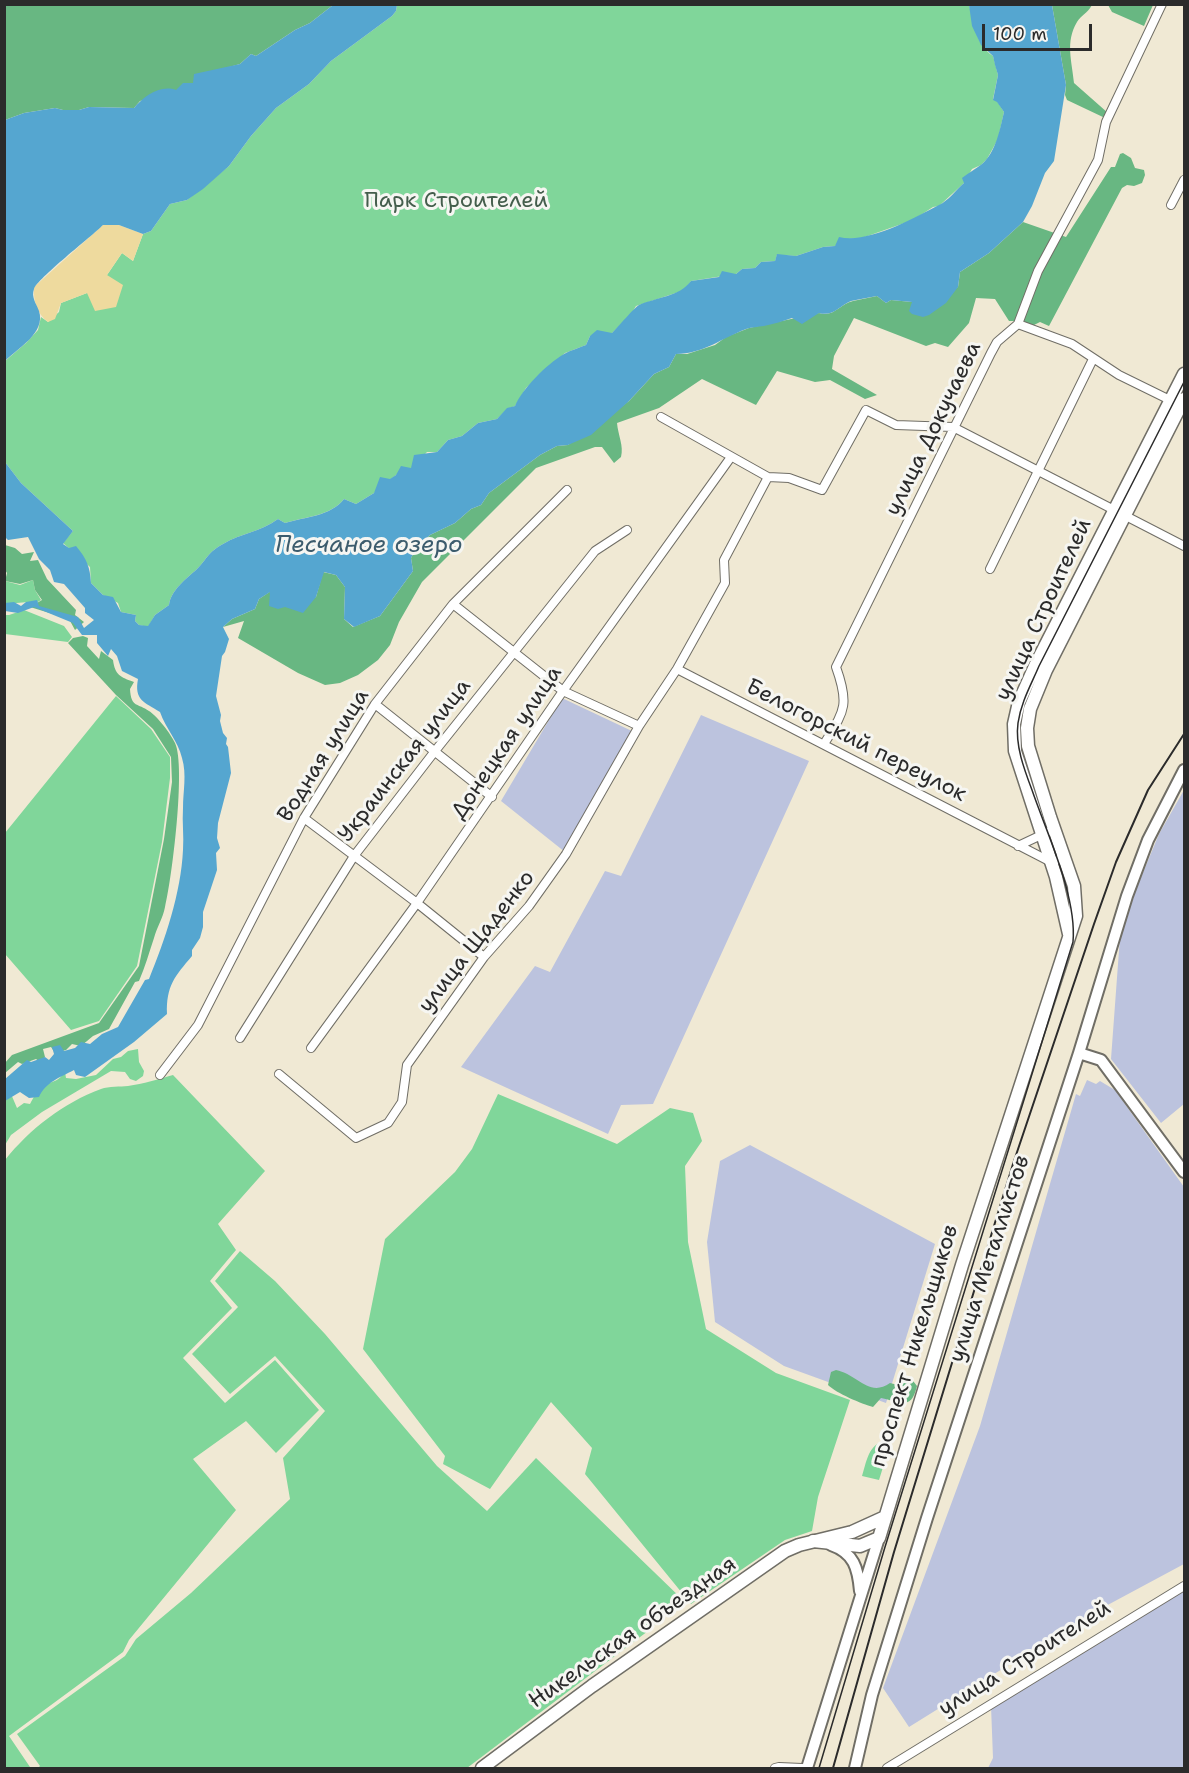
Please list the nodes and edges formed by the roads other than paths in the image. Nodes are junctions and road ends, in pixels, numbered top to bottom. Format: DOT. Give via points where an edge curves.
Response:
graph roads {
  1 [pos="1162,4"];
  2 [pos="1185,180"];
  3 [pos="1171,205"];
  4 [pos="1018,324"];
  5 [pos="1093,359"];
  6 [pos="1185,374"];
  7 [pos="1179,402"];
  8 [pos="662,417"];
  9 [pos="953,427"];
  10 [pos="730,457"];
  11 [pos="1036,471"];
  12 [pos="768,477"];
  13 [pos="567,490"];
  14 [pos="1119,514"];
  15 [pos="627,530"];
  16 [pos="1185,546"];
  17 [pos="990,569"];
  18 [pos="453,604"];
  19 [pos="513,653"];
  20 [pos="677,669"];
  21 [pos="563,691"];
  22 [pos="375,704"];
  23 [pos="639,726"];
  24 [pos="824,744"];
  25 [pos="435,751"];
  26 [pos="1185,770"];
  27 [pos="492,797"];
  28 [pos="304,818"];
  29 [pos="1044,820"];
  30 [pos="1018,846"];
  31 [pos="354,856"];
  32 [pos="1064,858"];
  33 [pos="1051,862"];
  34 [pos="1069,872"];
  35 [pos="1056,877"];
  36 [pos="417,903"];
  37 [pos="1070,938"];
  38 [pos="484,957"];
  39 [pos="240,1038"];
  40 [pos="311,1048"];
  41 [pos="1079,1053"];
  42 [pos="279,1074"];
  43 [pos="160,1075"];
  44 [pos="1185,1172"];
  45 [pos="885,1517"];
  46 [pos="852,1532"];
  47 [pos="875,1540"];
  48 [pos="817,1542"];
  49 [pos="1185,1586"];
  50 [pos="861,1597"];
  51 [pos="482,1768"];
  52 [pos="775,1768"];
  53 [pos="802,1768"];
  54 [pos="807,1768"];
  55 [pos="855,1768"];
  56 [pos="887,1768"];
  1 -- 4 [label="street, улица Докучаева" via="1106,122 1098,160 1038,271"];
  2 -- 3 [label="street"];
  4 -- 5 [label="street" via="1072,344"];
  4 -- 9 [label="street, улица Докучаева" via="997,342"];
  5 -- 7 [label="street"];
  5 -- 11 [label="street"];
  6 -- 7 [label="main road, улица Строителей"];
  7 -- 14 [label="main road, улица Строителей"];
  8 -- 10 [label="street"];
  9 -- 11 [label="street"];
  9 -- 12 [label="street" via="896,425 866,410 822,490 789,478"];
  9 -- 24 [label="street, улица Докучаева" via="836,667 845,705"];
  10 -- 12 [label="street"];
  10 -- 21 [label="street, Донецкая улица"];
  11 -- 14 [label="street"];
  11 -- 17 [label="street"];
  12 -- 20 [label="street, улица Щаденко" via="724,560 725,583"];
  13 -- 18 [label="street, Водная улица"];
  14 -- 16 [label="street"];
  14 -- 29 [label="main road, улица Строителей" via="1041,667 1030,709 1028,746"];
  15 -- 19 [label="street, Украинская улица" via="595,551"];
  18 -- 19 [label="street"];
  18 -- 22 [label="street, Водная улица"];
  19 -- 21 [label="street"];
  19 -- 25 [label="street, Украинская улица"];
  20 -- 23 [label="street, улица Щаденко"];
  20 -- 24 [label="street, Белогорский переулок"];
  21 -- 23 [label="street"];
  21 -- 27 [label="street, Донецкая улица"];
  22 -- 25 [label="street"];
  22 -- 28 [label="street, Водная улица"];
  23 -- 38 [label="street, улица Щаденко" via="566,854 529,906"];
  24 -- 30 [label="street, Белогорский переулок"];
  25 -- 27 [label="street"];
  25 -- 31 [label="street, Украинская улица"];
  26 -- 41 [label="main road, улица Металлистов" via="1149,840 1127,896"];
  27 -- 36 [label="street, Донецкая улица"];
  28 -- 31 [label="street"];
  28 -- 43 [label="street, Водная улица" via="198,1025"];
  29 -- 30 [label="street"];
  29 -- 32 [label="main road, улица Строителей"];
  29 -- 33 [label="main road, улица Строителей"];
  30 -- 33 [label="street, Белогорский переулок"];
  31 -- 36 [label="street"];
  31 -- 39 [label="street, Украинская улица"];
  32 -- 33 [label="street"];
  32 -- 34 [label="main road, улица Строителей"];
  33 -- 35 [label="main road, улица Строителей"];
  34 -- 35 [label="street"];
  34 -- 37 [label="main road, улица Строителей" via="1076,904"];
  35 -- 37 [label="main road, улица Строителей"];
  36 -- 38 [label="street"];
  36 -- 40 [label="street, Донецкая улица"];
  37 -- 45 [label="main road, проспект Никельщиков" via="958,1276"];
  38 -- 42 [label="street, улица Щаденко" via="407,1065 402,1102 388,1123 356,1138"];
  41 -- 44 [label="main road" via="1101,1060"];
  41 -- 55 [label="main road, улица Металлистов" via="927,1518 872,1695"];
  45 -- 46 [label="main road, Никельская объездная"];
  45 -- 47 [label="main road, проспект Никельщиков"];
  46 -- 47 [label="main road"];
  46 -- 48 [label="main road, Никельская объездная"];
  47 -- 48 [label="main road" via="860,1546"];
  47 -- 50 [label="main road, проспект Никельщиков"];
  48 -- 50 [label="main road" via="836,1547 852,1558"];
  48 -- 51 [label="main road, Никельская объездная" via="785,1551"];
  49 -- 56 [label="street, улица Строителей"];
  50 -- 54 [label="main road, проспект Никельщиков"];
  52 -- 53 [label="street"];
}
